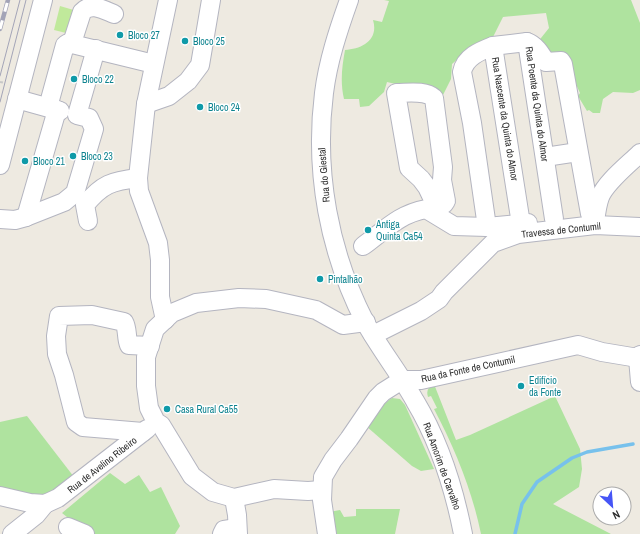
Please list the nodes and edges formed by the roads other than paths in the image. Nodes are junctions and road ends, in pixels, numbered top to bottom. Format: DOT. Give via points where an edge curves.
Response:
graph roads {
  1 [pos="43,0"];
  2 [pos="168,0"];
  3 [pos="349,0"];
  4 [pos="207,1"];
  5 [pos="114,14"];
  6 [pos="527,42"];
  7 [pos="72,43"];
  8 [pos="493,46"];
  9 [pos="96,49"];
  10 [pos="154,64"];
  11 [pos="11,102"];
  12 [pos="146,104"];
  13 [pos="53,109"];
  14 [pos="78,116"];
  15 [pos="578,152"];
  16 [pos="640,154"];
  17 [pos="545,157"];
  18 [pos="0,166"];
  19 [pos="138,178"];
  20 [pos="435,209"];
  21 [pos="26,217"];
  22 [pos="594,217"];
  23 [pos="0,219"];
  24 [pos="554,219"];
  25 [pos="88,221"];
  26 [pos="521,224"];
  27 [pos="487,227"];
  28 [pos="640,227"];
  29 [pos="363,246"];
  30 [pos="165,320"];
  31 [pos="369,329"];
  32 [pos="150,346"];
  33 [pos="639,356"];
  34 [pos="402,380"];
  35 [pos="640,382"];
  36 [pos="149,427"];
  37 [pos="322,490"];
  38 [pos="0,496"];
  39 [pos="234,498"];
  40 [pos="45,504"];
  41 [pos="68,527"];
  42 [pos="232,532"];
  43 [pos="12,534"];
  44 [pos="85,534"];
  45 [pos="327,534"];
  46 [pos="464,534"];
  1 -- 11 [label="street"];
  2 -- 10 [label="street"];
  3 -- 31 [label="street, Rua do Giestal" via="333,46 324,93 320,154 325,200 337,254 348,288"];
  4 -- 12 [label="street" via="200,65 188,81 169,96"];
  5 -- 7 [label="street" via="96,8 85,8"];
  6 -- 8 [label="street"];
  6 -- 15 [label="street, Rua Poente da Quinta do Almor" via="535,47 546,62 561,61 563,64"];
  6 -- 17 [label="street, Rua Poente da Quinta do Almor"];
  7 -- 9 [label="street"];
  7 -- 13 [label="street" via="65,45"];
  8 -- 26 [label="street, Rua Nascente da Quinta do Almor"];
  8 -- 27 [label="street, Rua Nascente da Quinta do Almor" via="467,61 462,72"];
  9 -- 10 [label="street"];
  9 -- 14 [label="street"];
  10 -- 12 [label="street"];
  11 -- 13 [label="street"];
  11 -- 18 [label="street"];
  12 -- 19 [label="street"];
  13 -- 14 [label="street"];
  13 -- 21 [label="street"];
  14 -- 21 [label="street" via="89,118 94,129 75,194 64,202"];
  15 -- 17 [label="street"];
  15 -- 22 [label="street, Rua Poente da Quinta do Almor"];
  16 -- 22 [label="street" via="608,185 600,196"];
  17 -- 24 [label="street, Rua Poente da Quinta do Almor"];
  19 -- 25 [label="street" via="116,181 99,190 85,205"];
  19 -- 30 [label="street" via="139,191 158,243 160,297"];
  20 -- 20 [label="street" via="446,201 434,98 430,94 396,93 409,168 427,187"];
  20 -- 27 [label="street" via="454,226"];
  20 -- 29 [label="street" via="403,216"];
  21 -- 23 [label="street" via="15,220"];
  22 -- 24 [label="street"];
  22 -- 28 [label="street, Travessa de Contumil"];
  22 -- 31 [label="street, Travessa de Contumil" via="518,234 493,243 439,299 421,312"];
  24 -- 26 [label="street"];
  26 -- 27 [label="street"];
  30 -- 31 [label="street" via="172,313 196,304 239,298 266,299 316,310 343,324"];
  30 -- 32 [label="street" via="155,329"];
  31 -- 34 [label="street"];
  32 -- 36 [label="street" via="146,357"];
  32 -- 36 [label="street" via="129,345 124,322 92,315 59,316 57,354 76,422 83,427"];
  33 -- 34 [label="street, Rua da Fonte de Contumil" via="602,352 578,345 421,380"];
  33 -- 35 [label="street"];
  34 -- 37 [label="street" via="377,398 333,460 323,477"];
  34 -- 46 [label="street, Rua Amorim de Carvalho" via="434,437 453,491"];
  36 -- 39 [label="street" via="161,425 192,476 213,492"];
  36 -- 40 [label="street, Rua de Avelino Ribeiro" via="74,487"];
  37 -- 39 [label="street" via="274,489"];
  37 -- 45 [label="street"];
  38 -- 40 [label="street"];
  39 -- 42 [label="street" via="237,515"];
  40 -- 43 [label="street" via="36,515"];
  41 -- 44 [label="street"];
}
